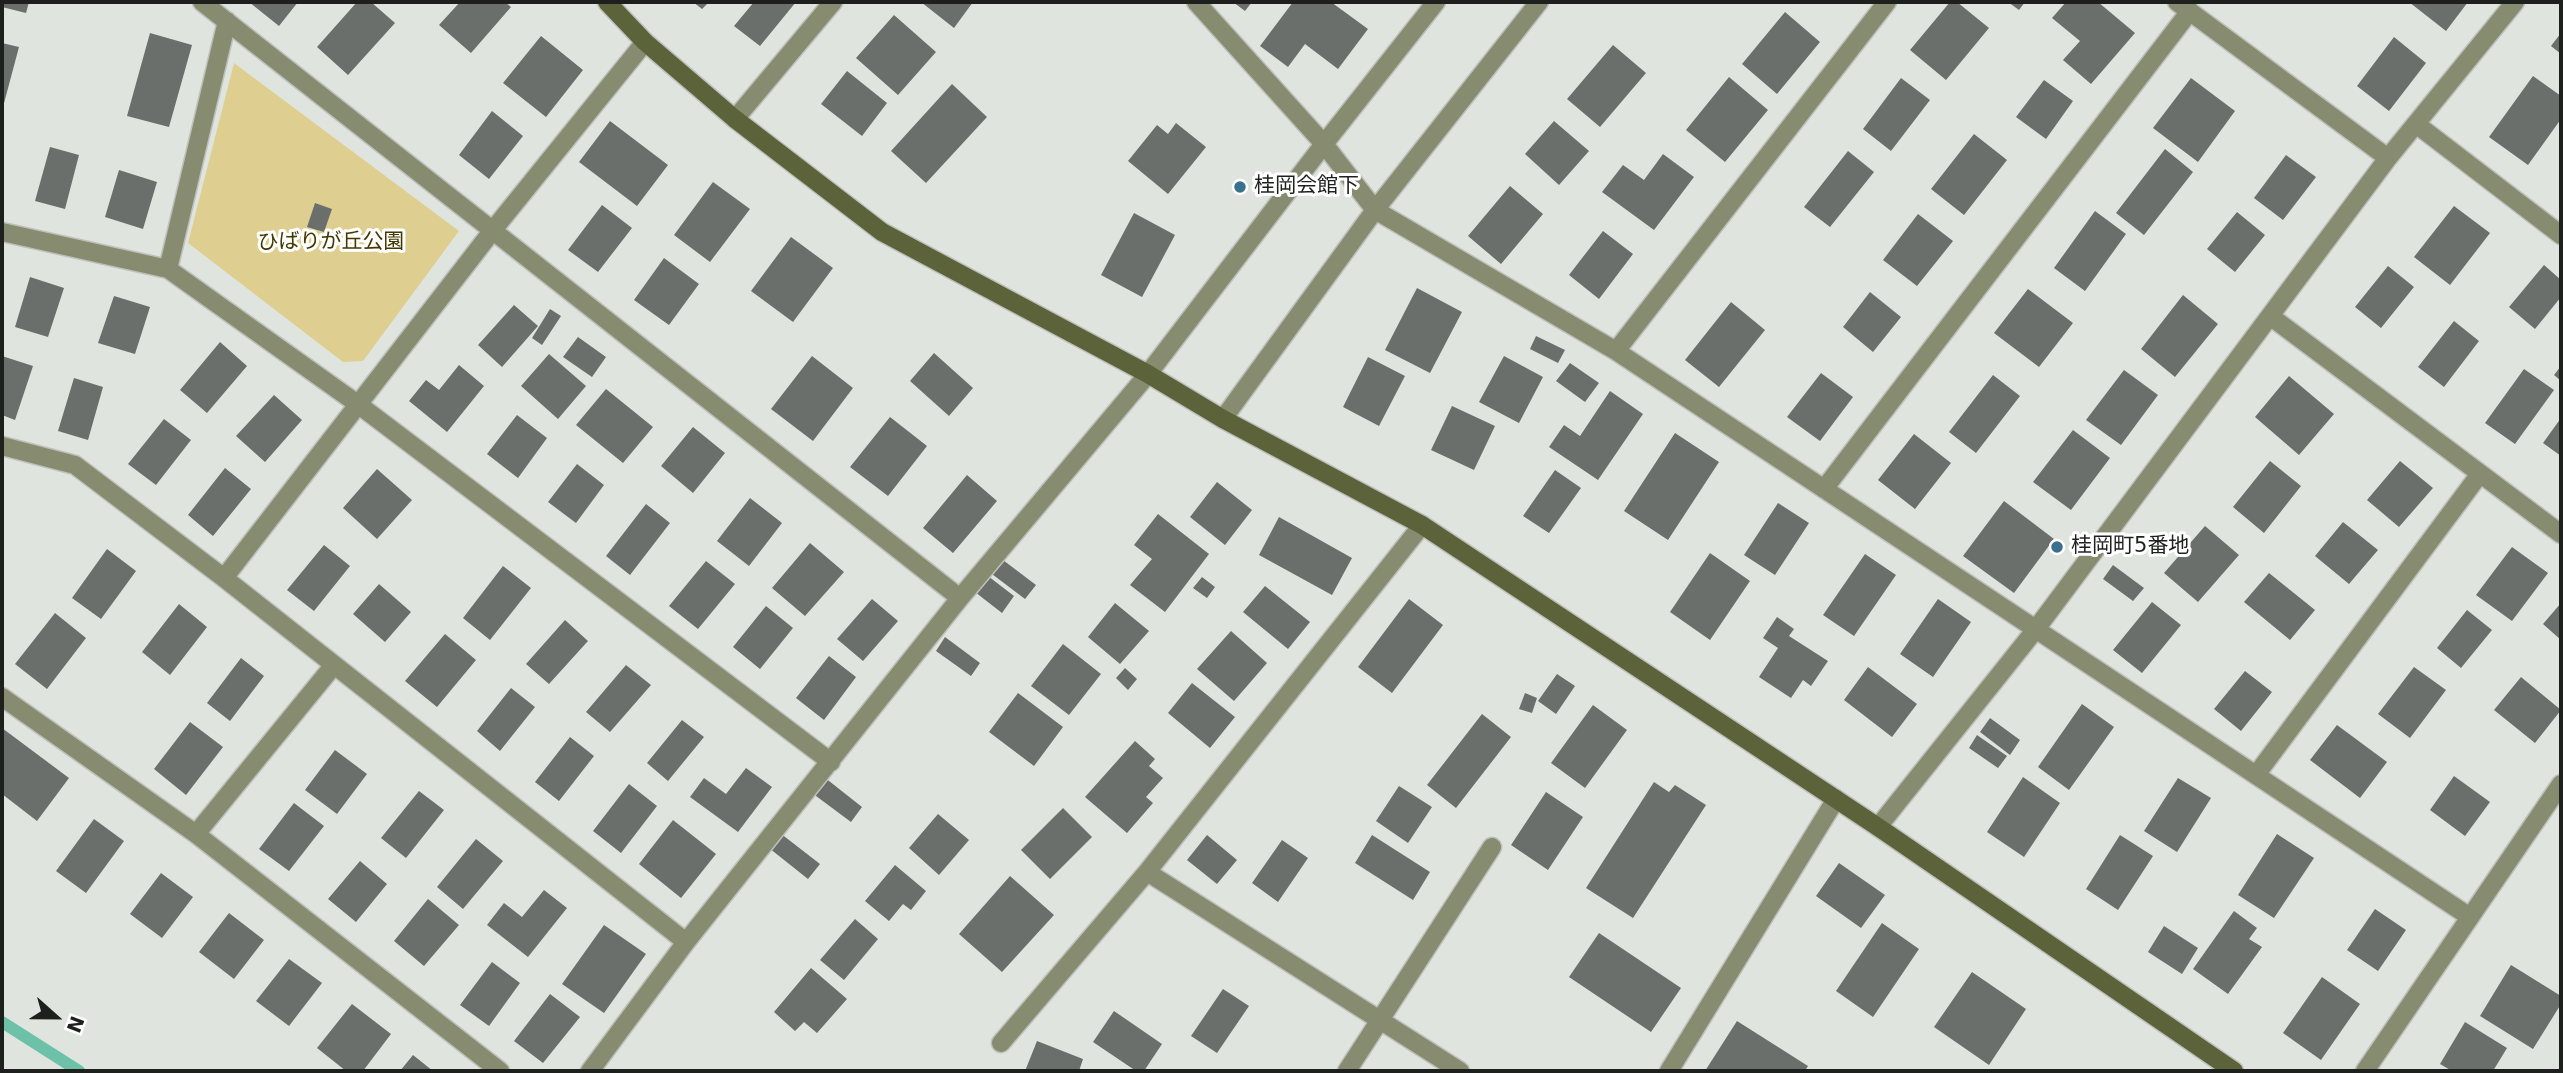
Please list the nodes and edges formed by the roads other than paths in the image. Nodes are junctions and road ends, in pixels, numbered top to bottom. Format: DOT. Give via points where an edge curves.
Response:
graph roads {
  1 [pos="202,2"];
  2 [pos="607,2"];
  3 [pos="833,2"];
  4 [pos="1196,2"];
  5 [pos="1436,2"];
  6 [pos="1539,2"];
  7 [pos="1887,2"];
  8 [pos="2515,2"];
  9 [pos="2184,7"];
  10 [pos="227,21"];
  11 [pos="645,42"];
  12 [pos="735,119"];
  13 [pos="2416,124"];
  14 [pos="1324,144"];
  15 [pos="2388,158"];
  16 [pos="1375,210"];
  17 [pos="493,230"];
  18 [pos="2,232"];
  19 [pos="2561,235"];
  20 [pos="168,269"];
  21 [pos="2270,316"];
  22 [pos="1616,351"];
  23 [pos="1148,374"];
  24 [pos="359,405"];
  25 [pos="1223,419"];
  26 [pos="2,446"];
  27 [pos="2479,475"];
  28 [pos="1824,489"];
  29 [pos="1422,526"];
  30 [pos="2561,534"];
  31 [pos="224,578"];
  32 [pos="960,598"];
  33 [pos="2036,629"];
  34 [pos="334,664"];
  35 [pos="2,697"];
  36 [pos="831,762"];
  37 [pos="2256,775"];
  38 [pos="2561,784"];
  39 [pos="1836,799"];
  40 [pos="1878,827"];
  41 [pos="196,834"];
  42 [pos="1492,847"];
  43 [pos="1147,872"];
  44 [pos="2470,918"];
  45 [pos="686,942"];
  46 [pos="1380,1020"];
  47 [pos="1001,1043"];
  48 [pos="500,1071"];
  49 [pos="590,1071"];
  50 [pos="1347,1071"];
  51 [pos="1460,1071"];
  52 [pos="1668,1071"];
  53 [pos="2234,1071"];
  54 [pos="2365,1071"];
  1 -- 10 [label="street"];
  2 -- 11 [label="street"];
  3 -- 12 [label="street"];
  4 -- 14 [label="street"];
  5 -- 14 [label="street"];
  6 -- 16 [label="street"];
  7 -- 22 [label="street"];
  8 -- 13 [label="street"];
  9 -- 15 [label="street"];
  9 -- 28 [label="street"];
  10 -- 17 [label="street"];
  10 -- 20 [label="street"];
  11 -- 12 [label="street"];
  11 -- 17 [label="street"];
  12 -- 23 [label="street" via="882,232"];
  13 -- 15 [label="street"];
  13 -- 19 [label="street"];
  14 -- 16 [label="street"];
  14 -- 23 [label="street"];
  15 -- 21 [label="street"];
  16 -- 22 [label="street"];
  16 -- 25 [label="street"];
  17 -- 24 [label="street"];
  17 -- 32 [label="street"];
  18 -- 20 [label="street"];
  20 -- 24 [label="street"];
  21 -- 27 [label="street"];
  21 -- 33 [label="street"];
  22 -- 28 [label="street"];
  23 -- 25 [label="street"];
  23 -- 32 [label="street"];
  24 -- 31 [label="street"];
  24 -- 36 [label="street"];
  25 -- 29 [label="street"];
  26 -- 31 [label="street" via="75,465"];
  27 -- 30 [label="street"];
  27 -- 37 [label="street"];
  28 -- 33 [label="street"];
  29 -- 39 [label="street"];
  29 -- 43 [label="street"];
  31 -- 34 [label="street"];
  32 -- 36 [label="street"];
  33 -- 37 [label="street"];
  33 -- 40 [label="street"];
  34 -- 41 [label="street"];
  34 -- 45 [label="street"];
  35 -- 41 [label="street"];
  36 -- 45 [label="street"];
  37 -- 44 [label="street"];
  38 -- 44 [label="street"];
  39 -- 40 [label="street"];
  39 -- 52 [label="street"];
  40 -- 53 [label="street"];
  41 -- 48 [label="street"];
  42 -- 46 [label="street"];
  43 -- 46 [label="street"];
  43 -- 47 [label="street"];
  44 -- 54 [label="street"];
  45 -- 49 [label="street"];
  46 -- 50 [label="street"];
  46 -- 51 [label="street"];
}
